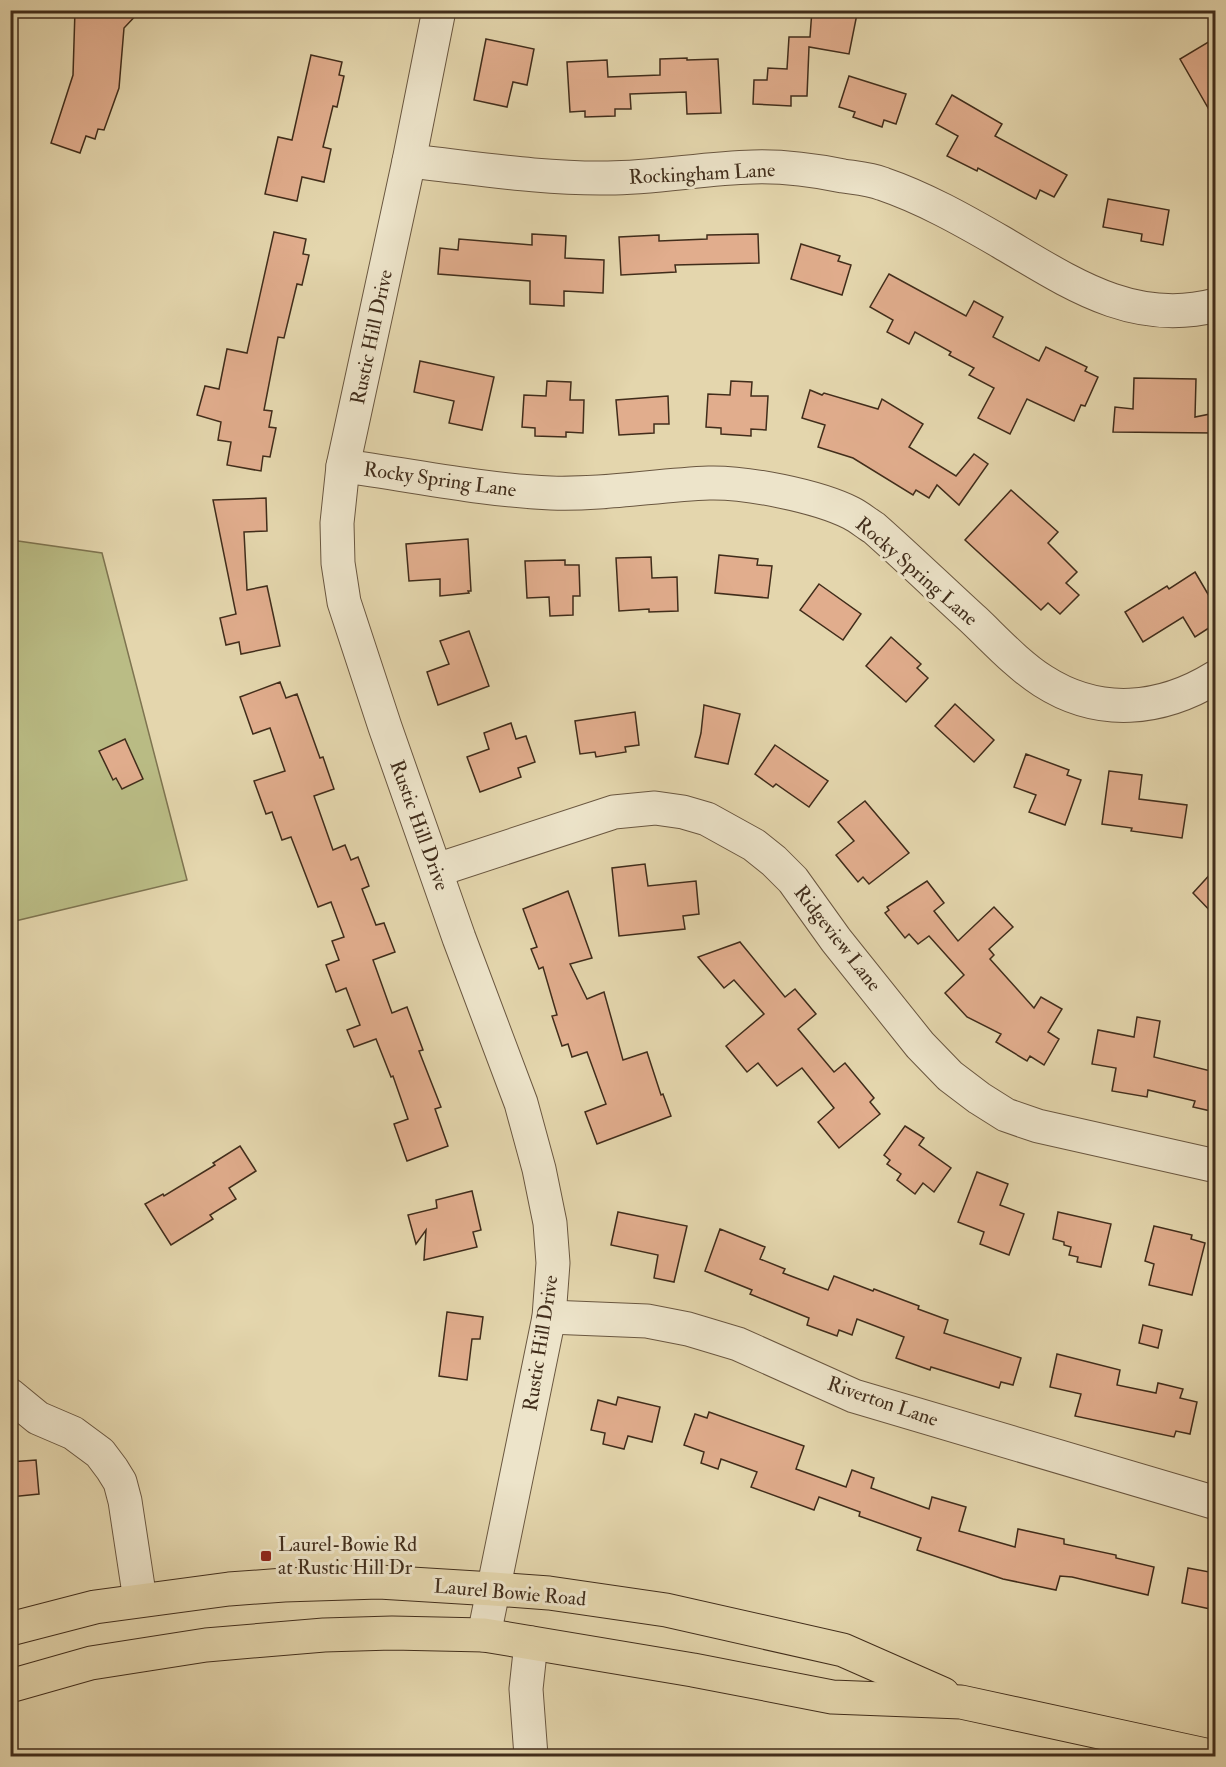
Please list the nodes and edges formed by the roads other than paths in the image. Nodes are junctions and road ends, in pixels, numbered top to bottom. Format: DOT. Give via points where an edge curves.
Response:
graph roads {
  1 [pos="439,10"];
  2 [pos="409,161"];
  3 [pos="1215,305"];
  4 [pos="343,466"];
  5 [pos="1214,682"];
  6 [pos="436,870"];
  7 [pos="1215,1166"];
  8 [pos="549,1317"];
  9 [pos="10,1395"];
  10 [pos="1215,1503"];
  11 [pos="493,1588"];
  12 [pos="140,1600"];
  13 [pos="10,1629"];
  14 [pos="484,1635"];
  15 [pos="531,1643"];
  16 [pos="10,1686"];
  17 [pos="961,1702"];
  18 [pos="1192,1755"];
  19 [pos="531,1756"];
  1 -- 2 [label="street, Rustic Hill Drive"];
  2 -- 3 [label="street, Rockingham Lane" via="564,178 753,166 835,174 881,183 915,196 1068,282 1112,300 1148,310 1178,312"];
  2 -- 4 [label="street, Rustic Hill Drive"];
  4 -- 5 [label="street, Rocky Spring Lane" via="552,493 710,483 749,485 789,494 851,513 874,528 1011,654 1059,689 1086,700 1128,707 1165,701"];
  4 -- 6 [label="street, Rustic Hill Drive" via="338,563 345,602"];
  6 -- 7 [label="street, Ridgeview Lane" via="614,812 655,808 707,819 754,845 793,880 920,1046 979,1098 1006,1115 1038,1126"];
  6 -- 8 [label="street, Rustic Hill Drive" via="521,1103 539,1169 553,1263"];
  8 -- 10 [label="street, Riverton Lane" via="647,1321 688,1329 759,1353 854,1396"];
  8 -- 11 [label="street, Rustic Hill Drive"];
  9 -- 12 [label="street" via="38,1418 73,1433 112,1469 125,1501"];
  11 -- 12 [label="main road, Laurel Bowie Road" via="379,1582 284,1585"];
  11 -- 14 [label="street, Rustic Hill Drive"];
  11 -- 17 [label="main road, Laurel Bowie Road" via="666,1610 843,1650"];
  12 -- 13 [label="main road, Laurel Bowie Road" via="94,1607"];
  14 -- 15 [label="main road, Laurel Bowie Road"];
  14 -- 16 [label="main road, Laurel Bowie Road" via="324,1635 206,1645 91,1664"];
  15 -- 17 [label="main road, Laurel Bowie Road" via="832,1697"];
  15 -- 19 [label="street" via="526,1689"];
  17 -- 18 [label="main road, Laurel Bowie Road"];
}
